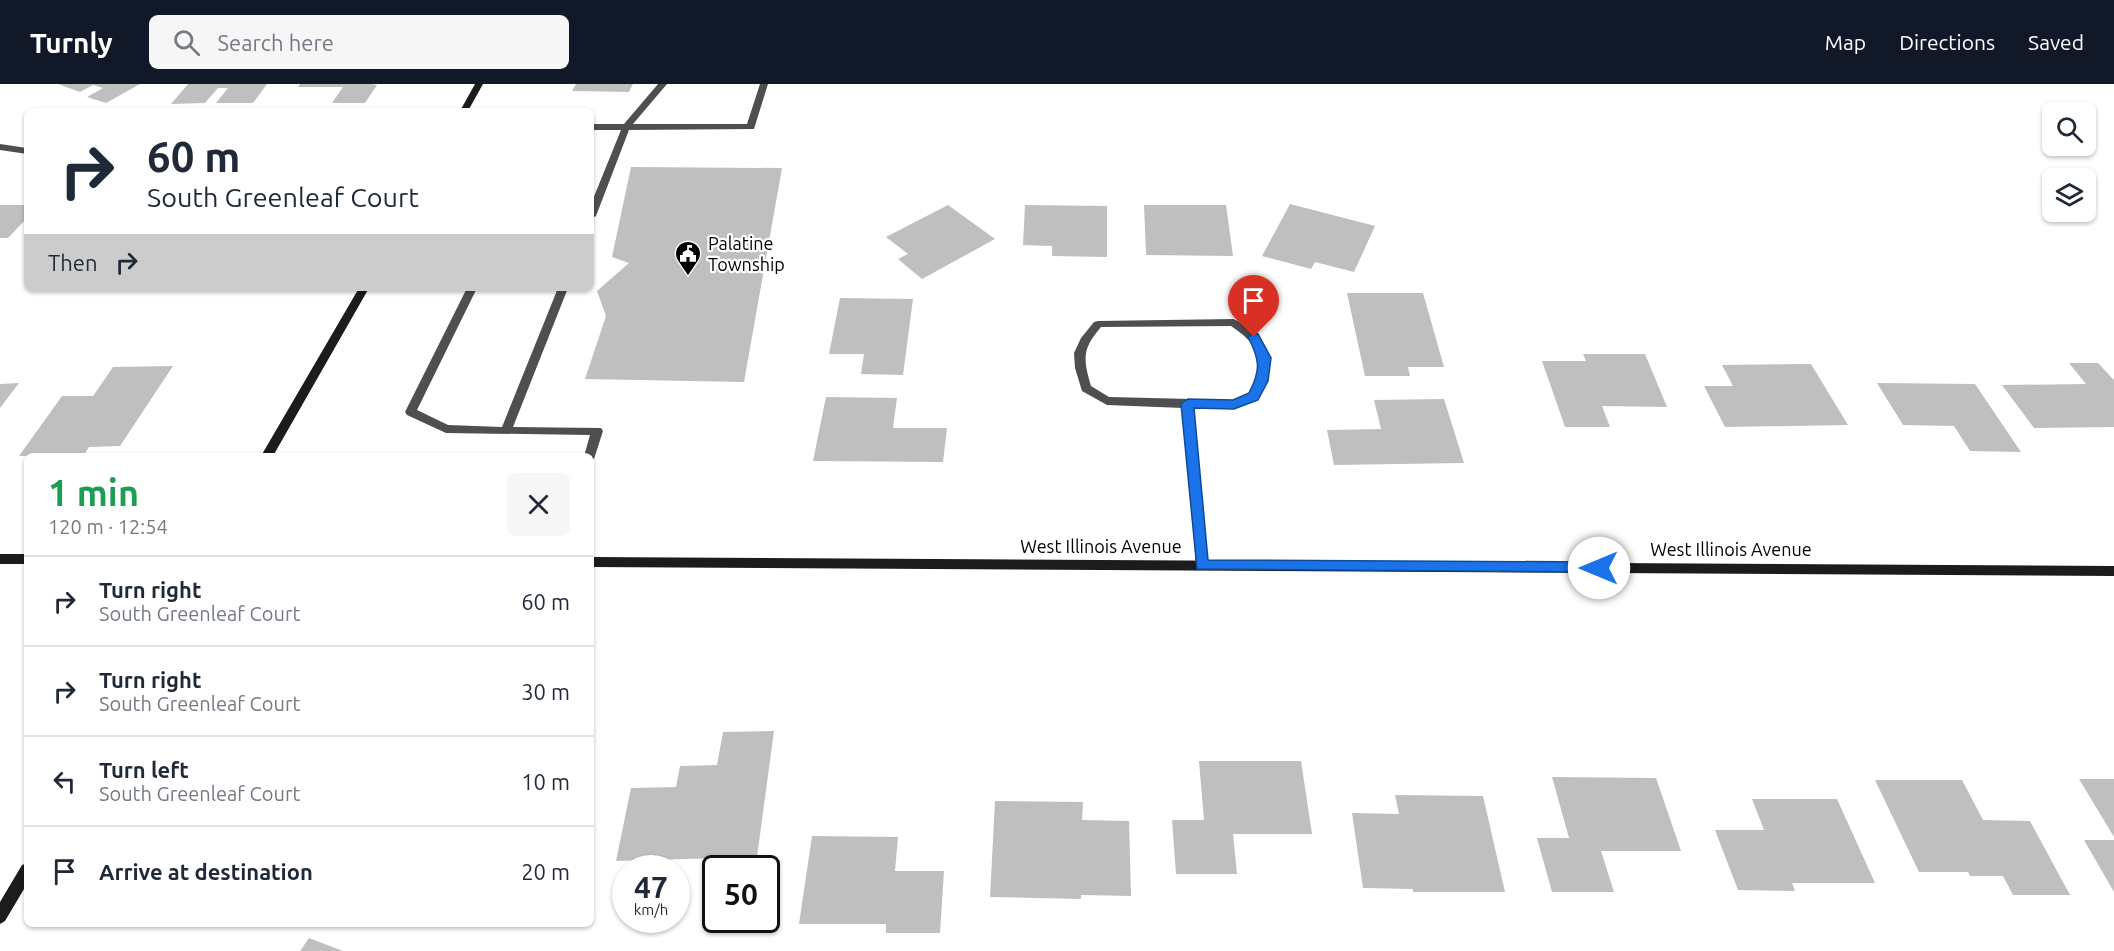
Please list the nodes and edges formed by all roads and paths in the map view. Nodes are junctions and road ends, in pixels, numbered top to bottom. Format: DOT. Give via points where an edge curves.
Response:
graph roads {
  1 [pos="479,84"];
  2 [pos="663,84"];
  3 [pos="764,84"];
  4 [pos="466,108"];
  5 [pos="594,127"];
  6 [pos="626,127"];
  7 [pos="0,147"];
  8 [pos="24,151"];
  9 [pos="594,208"];
  10 [pos="362,291"];
  11 [pos="471,291"];
  12 [pos="562,291"];
  13 [pos="1188,404"];
  14 [pos="506,431"];
  15 [pos="269,453"];
  16 [pos="591,453"];
  17 [pos="0,559"];
  18 [pos="24,559"];
  19 [pos="594,562"];
  20 [pos="1202,565"];
  21 [pos="2114,571"];
  22 [pos="24,875"];
  23 [pos="0,916"];
  1 -- 4 [label="main road"];
  2 -- 6 [label="street"];
  3 -- 6 [label="street" via="751,127"];
  5 -- 6 [label="street"];
  6 -- 9 [label="street"];
  7 -- 8 [label="street"];
  10 -- 15 [label="main road"];
  11 -- 14 [label="street" via="411,412 446,429"];
  12 -- 14 [label="street"];
  13 -- 13 [label="street" via="1234,404 1254,396 1265,358 1254,337 1233,322 1098,324 1081,343 1079,362 1086,388 1107,401"];
  13 -- 20 [label="street"];
  14 -- 16 [label="street" via="597,431"];
  17 -- 18 [label="main road"];
  19 -- 20 [label="main road, West Illinois Avenue"];
  20 -- 21 [label="main road, West Illinois Avenue"];
  22 -- 23 [label="main road"];
}
